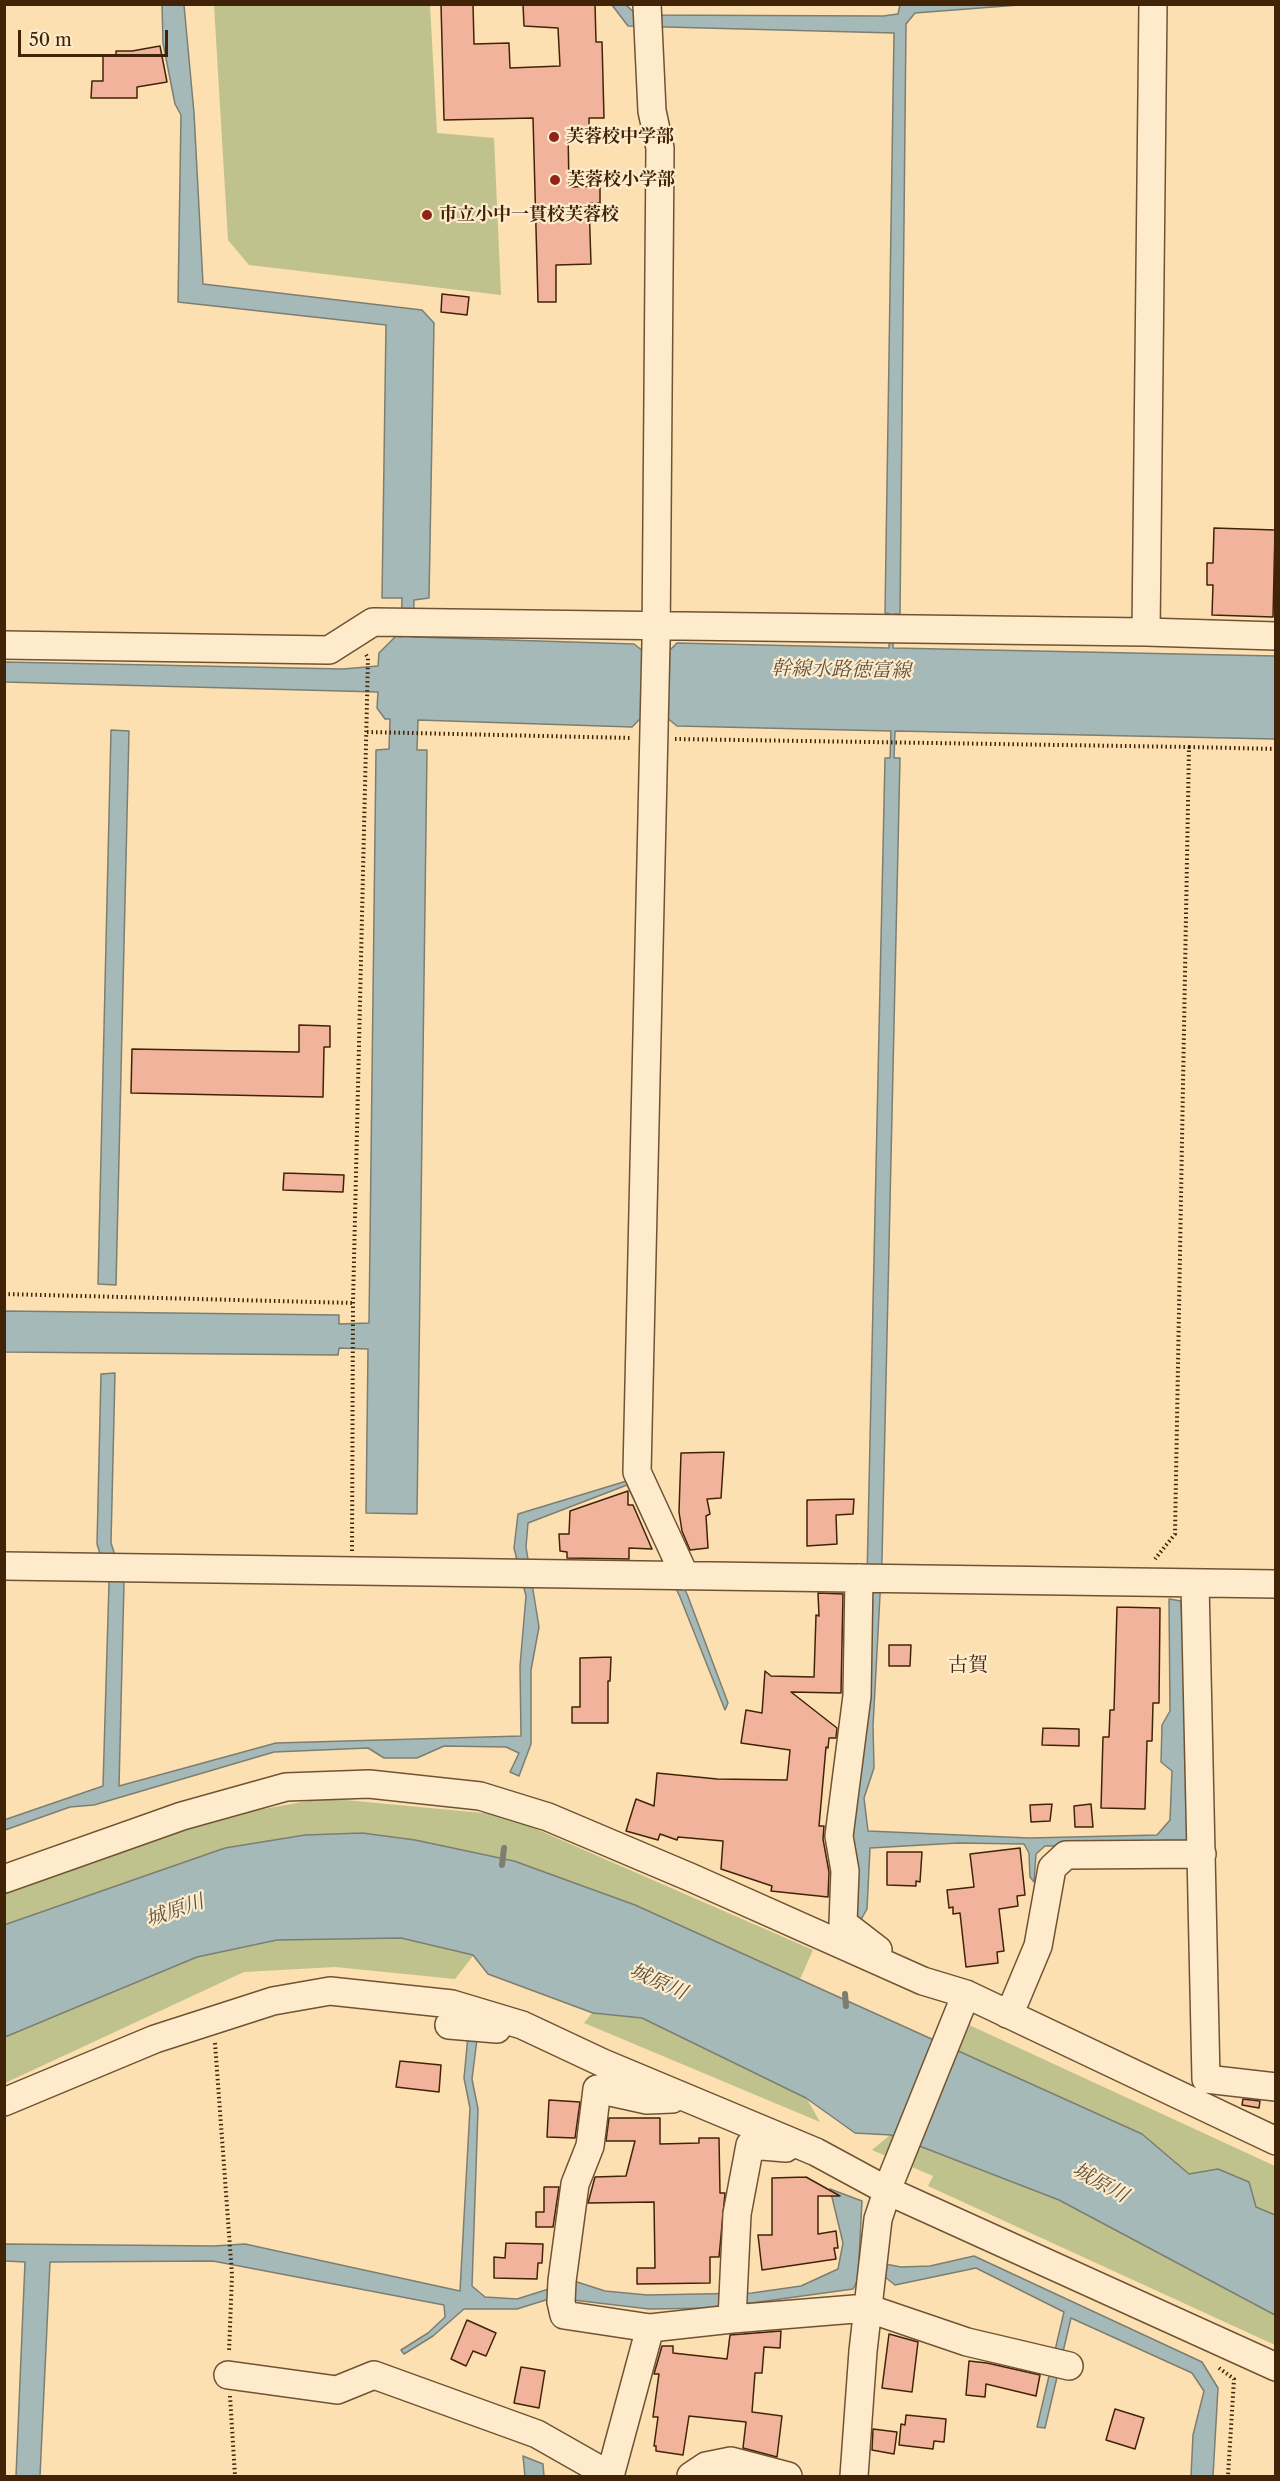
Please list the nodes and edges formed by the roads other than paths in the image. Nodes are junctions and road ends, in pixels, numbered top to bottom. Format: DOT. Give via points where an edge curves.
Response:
graph roads {
  1 [pos="1153,4"];
  2 [pos="648,14"];
  3 [pos="1146,632"];
  4 [pos="657,634"];
  5 [pos="1275,636"];
  6 [pos="4,645"];
  7 [pos="4,1566"];
  8 [pos="678,1576"];
  9 [pos="871,1579"];
  10 [pos="1196,1583"];
  11 [pos="1275,1584"];
  12 [pos="1202,1854"];
  13 [pos="4,1879"];
  14 [pos="923,1981"];
  15 [pos="964,2000"];
  16 [pos="1007,2014"];
  17 [pos="449,2025"];
  18 [pos="522,2025"];
  19 [pos="1275,2087"];
  20 [pos="689,2098"];
  21 [pos="4,2102"];
  22 [pos="1275,2141"];
  23 [pos="816,2152"];
  24 [pos="889,2186"];
  25 [pos="732,2305"];
  26 [pos="867,2308"];
  27 [pos="650,2328"];
  28 [pos="1057,2363"];
  29 [pos="1275,2367"];
  30 [pos="228,2375"];
  31 [pos="611,2476"];
  32 [pos="691,2476"];
  33 [pos="788,2476"];
  34 [pos="854,2476"];
  1 -- 3 [label="street"];
  2 -- 4 [label="street" via="652,111 660,148"];
  3 -- 4 [label="street"];
  3 -- 5 [label="street"];
  4 -- 6 [label="street" via="373,622 329,650"];
  4 -- 8 [label="street" via="637,1472"];
  7 -- 8 [label="street"];
  8 -- 9 [label="street"];
  9 -- 10 [label="street"];
  9 -- 14 [label="street" via="840,1836 845,1871 843,1923 876,1949 910,1966"];
  10 -- 11 [label="street"];
  10 -- 12 [label="street"];
  12 -- 16 [label="street" via="1066,1855 1052,1868 1038,1947"];
  12 -- 19 [label="street" via="1206,2079"];
  13 -- 14 [label="street" via="182,1816 286,1787 369,1784 480,1796 570,1827"];
  14 -- 15 [label="street"];
  15 -- 16 [label="street"];
  15 -- 24 [label="street"];
  16 -- 22 [label="street"];
  17 -- 18 [label="street" via="501,2030"];
  18 -- 20 [label="street"];
  18 -- 21 [label="street" via="452,2004 330,1991 273,2001 155,2039"];
  20 -- 23 [label="street"];
  20 -- 27 [label="street" via="647,2100 597,2089 590,2146 575,2184 562,2292 564,2315"];
  23 -- 24 [label="street"];
  23 -- 25 [label="street" via="750,2145 737,2214"];
  24 -- 26 [label="street" via="878,2219"];
  24 -- 29 [label="street"];
  25 -- 26 [label="street"];
  25 -- 27 [label="street"];
  26 -- 28 [label="street" via="967,2342"];
  26 -- 34 [label="street"];
  27 -- 31 [label="street"];
  30 -- 31 [label="street" via="337,2390 374,2375 537,2434"];
  32 -- 33 [label="street" via="706,2466 731,2461"];
}
